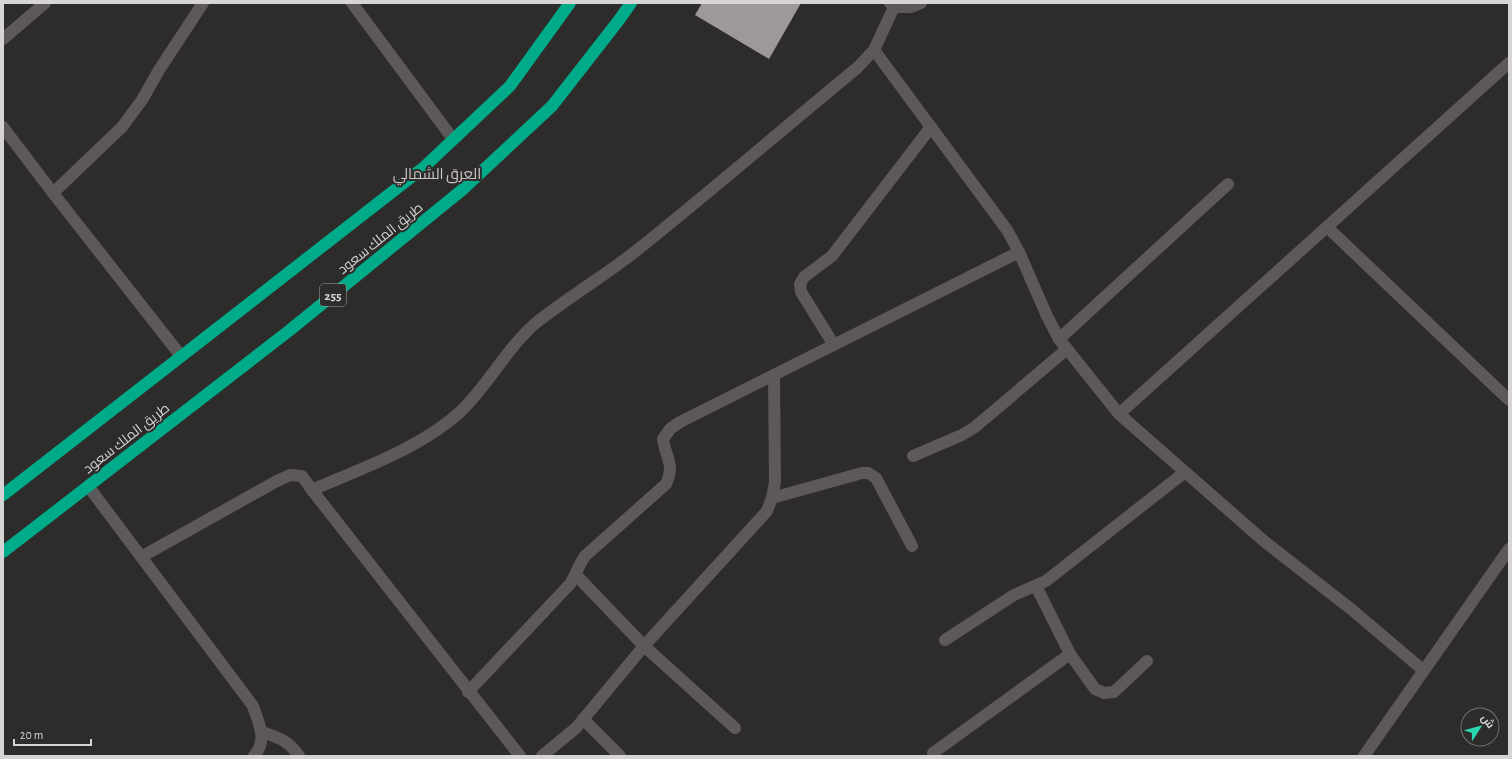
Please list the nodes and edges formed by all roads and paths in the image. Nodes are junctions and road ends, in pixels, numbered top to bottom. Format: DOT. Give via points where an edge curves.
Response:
graph roads {
  1 [pos="45,3"];
  2 [pos="202,3"];
  3 [pos="352,3"];
  4 [pos="570,3"];
  5 [pos="631,3"];
  6 [pos="921,3"];
  7 [pos="892,5"];
  8 [pos="3,39"];
  9 [pos="874,50"];
  10 [pos="1509,63"];
  11 [pos="3,127"];
  12 [pos="931,127"];
  13 [pos="454,139"];
  14 [pos="1228,184"];
  15 [pos="53,193"];
  16 [pos="1327,227"];
  17 [pos="1019,252"];
  18 [pos="1059,339"];
  19 [pos="834,345"];
  20 [pos="1067,349"];
  21 [pos="181,356"];
  22 [pos="774,375"];
  23 [pos="1509,400"];
  24 [pos="1119,414"];
  25 [pos="913,456"];
  26 [pos="1185,472"];
  27 [pos="88,486"];
  28 [pos="312,490"];
  29 [pos="3,495"];
  30 [pos="772,498"];
  31 [pos="912,546"];
  32 [pos="1509,549"];
  33 [pos="3,552"];
  34 [pos="141,557"];
  35 [pos="576,575"];
  36 [pos="1036,586"];
  37 [pos="944,640"];
  38 [pos="644,646"];
  39 [pos="1070,654"];
  40 [pos="1147,661"];
  41 [pos="1423,670"];
  42 [pos="468,692"];
  43 [pos="583,719"];
  44 [pos="735,728"];
  45 [pos="262,732"];
  46 [pos="933,752"];
  47 [pos="254,756"];
  48 [pos="299,756"];
  49 [pos="520,756"];
  50 [pos="542,756"];
  51 [pos="620,756"];
  52 [pos="1364,756"];
  1 -- 8 [label="street"];
  2 -- 15 [label="street" via="142,100 122,127"];
  3 -- 13 [label="street"];
  4 -- 13 [label="highway, طريق الملك سعود" via="510,86"];
  5 -- 27 [label="highway, طريق الملك سعود / 255" via="552,106 462,190 290,330"];
  6 -- 7 [label="street" via="911,7"];
  7 -- 9 [label="street"];
  9 -- 12 [label="street"];
  9 -- 28 [label="street" via="857,68 635,252 535,324 460,412 439,429 415,444"];
  10 -- 16 [label="street"];
  11 -- 15 [label="street"];
  12 -- 17 [label="street" via="1007,230"];
  12 -- 19 [label="street" via="832,256 804,277 800,284 801,292"];
  13 -- 21 [label="highway, طريق الملك سعود" via="423,168"];
  14 -- 18 [label="street"];
  15 -- 21 [label="street"];
  16 -- 23 [label="street"];
  16 -- 24 [label="street"];
  17 -- 18 [label="street"];
  17 -- 19 [label="street"];
  18 -- 20 [label="street"];
  19 -- 22 [label="street"];
  20 -- 24 [label="street"];
  20 -- 25 [label="street" via="975,427"];
  21 -- 29 [label="highway, طريق الملك سعود"];
  22 -- 30 [label="street" via="775,482"];
  22 -- 35 [label="street" via="680,422 670,430 662,439 671,466 666,484 585,556"];
  24 -- 26 [label="street"];
  26 -- 36 [label="street" via="1046,581"];
  26 -- 41 [label="street" via="1265,542 1351,609"];
  27 -- 33 [label="highway, طريق الملك سعود / 255"];
  27 -- 34 [label="street"];
  28 -- 34 [label="street" via="302,476 290,475"];
  28 -- 42 [label="street"];
  30 -- 31 [label="street" via="868,473 876,478"];
  30 -- 38 [label="street" via="767,511"];
  32 -- 41 [label="street"];
  34 -- 45 [label="street" via="253,706"];
  35 -- 38 [label="street"];
  35 -- 42 [label="street"];
  36 -- 37 [label="street" via="1014,595"];
  36 -- 39 [label="street"];
  38 -- 43 [label="street"];
  38 -- 44 [label="street"];
  39 -- 40 [label="street" via="1095,689 1104,692 1114,692"];
  39 -- 46 [label="street"];
  41 -- 52 [label="street"];
  42 -- 49 [label="street"];
  43 -- 50 [label="street"];
  43 -- 51 [label="street"];
  45 -- 47 [label="street" via="260,749"];
  45 -- 48 [label="street" via="290,744"];
}
